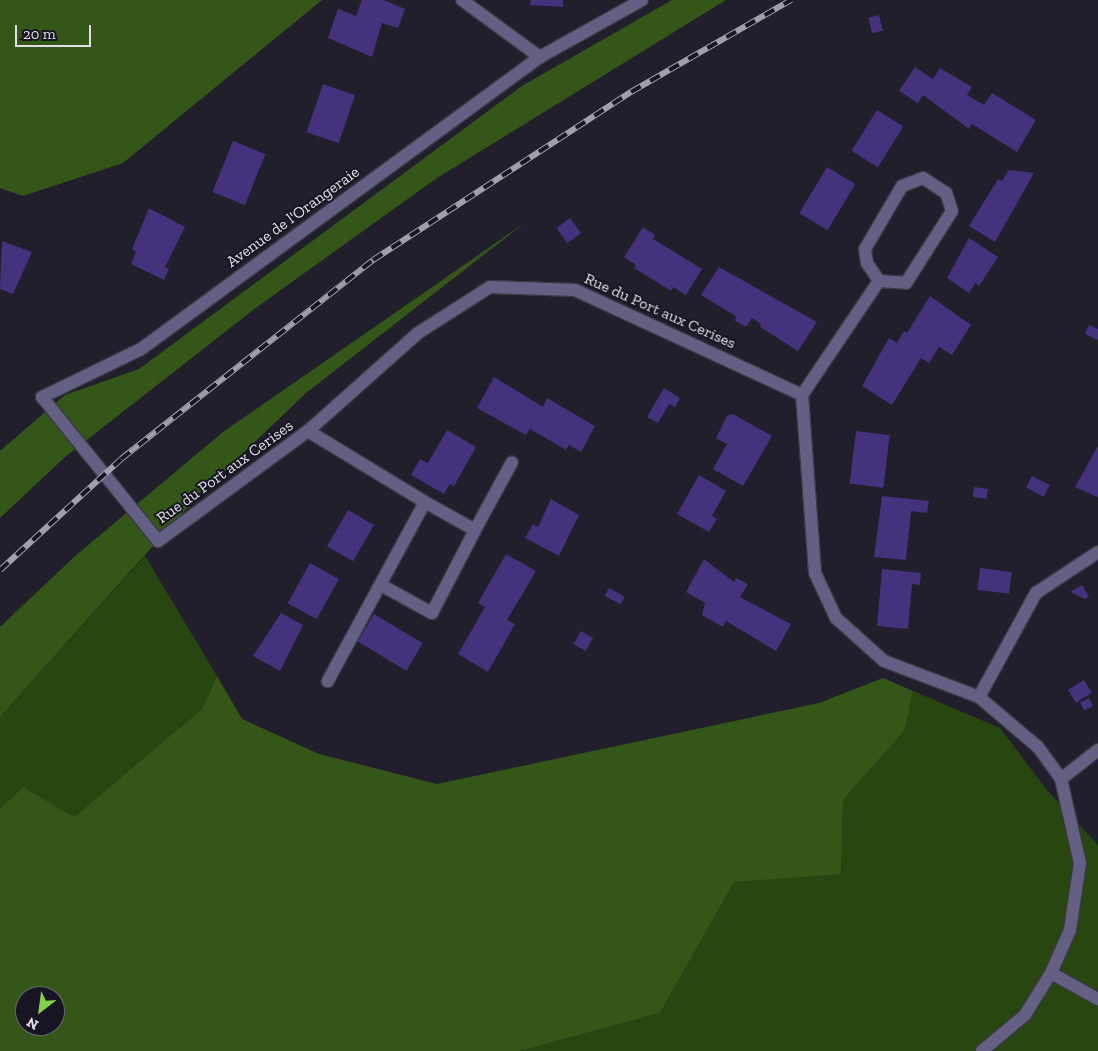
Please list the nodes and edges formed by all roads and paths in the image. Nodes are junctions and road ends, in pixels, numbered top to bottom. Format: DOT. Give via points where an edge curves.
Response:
graph roads {
  1 [pos="462,0"];
  2 [pos="642,0"];
  3 [pos="540,57"];
  4 [pos="879,281"];
  5 [pos="802,394"];
  6 [pos="308,431"];
  7 [pos="512,462"];
  8 [pos="103,475"];
  9 [pos="425,502"];
  10 [pos="475,530"];
  11 [pos="1098,552"];
  12 [pos="380,585"];
  13 [pos="328,682"];
  14 [pos="979,697"];
  15 [pos="1098,750"];
  16 [pos="1061,778"];
  17 [pos="1051,973"];
  18 [pos="1098,999"];
  19 [pos="982,1051"];
  1 -- 3 [label="street"];
  2 -- 3 [label="street, Avenue de l'Orangeraie"];
  3 -- 8 [label="street, Avenue de l'Orangeraie" via="140,349 42,397"];
  4 -- 4 [label="street" via="867,263 865,249 902,186 923,178 946,193 952,211 906,283"];
  4 -- 5 [label="street"];
  5 -- 6 [label="street, Rue du Port aux Cerises" via="575,290 490,286 418,333"];
  5 -- 14 [label="street" via="815,573 836,618 884,661"];
  6 -- 8 [label="street, Rue du Port aux Cerises" via="158,541"];
  6 -- 9 [label="street, Rue du Port aux Cerises"];
  7 -- 10 [label="street"];
  9 -- 10 [label="street, Rue du Port aux Cerises"];
  9 -- 12 [label="street"];
  10 -- 12 [label="street" via="432,613"];
  11 -- 14 [label="street" via="1036,593"];
  12 -- 13 [label="street"];
  14 -- 16 [label="street" via="1038,747"];
  15 -- 16 [label="street"];
  16 -- 17 [label="street" via="1080,864 1070,930"];
  17 -- 18 [label="street"];
  17 -- 19 [label="street" via="1025,1014"];
}
